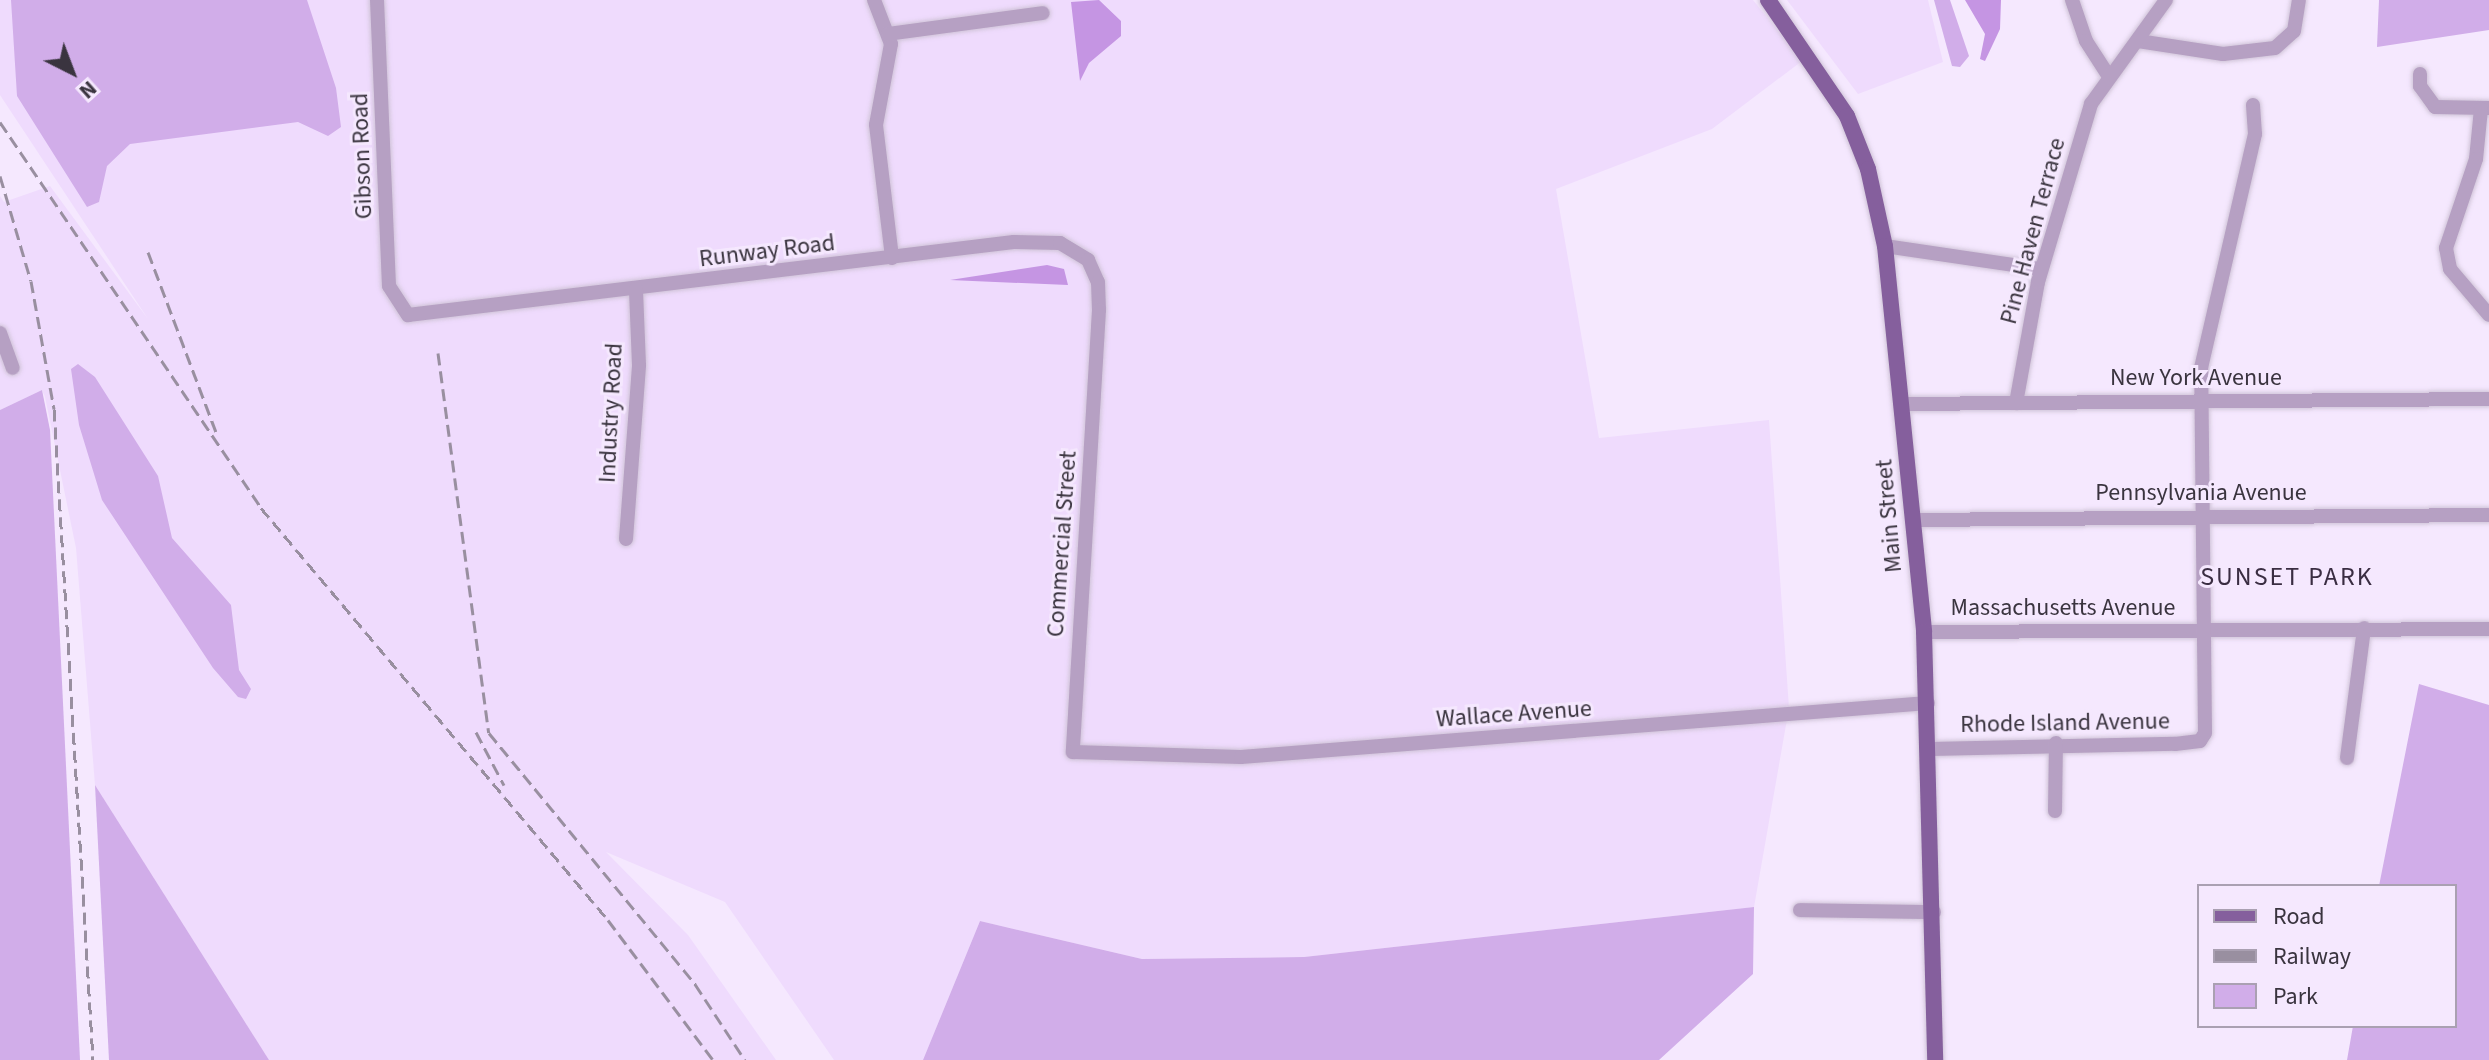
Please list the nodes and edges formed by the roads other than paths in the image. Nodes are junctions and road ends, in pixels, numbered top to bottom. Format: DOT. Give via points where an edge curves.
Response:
graph roads {
  1 [pos="377,0"];
  2 [pos="874,0"];
  3 [pos="1768,0"];
  4 [pos="2072,0"];
  5 [pos="2166,0"];
  6 [pos="2299,0"];
  7 [pos="1043,13"];
  8 [pos="888,34"];
  9 [pos="2138,41"];
  10 [pos="2420,74"];
  11 [pos="2108,75"];
  12 [pos="2253,105"];
  13 [pos="2485,108"];
  14 [pos="1885,246"];
  15 [pos="892,258"];
  16 [pos="2041,269"];
  17 [pos="636,289"];
  18 [pos="398,308"];
  19 [pos="1099,310"];
  20 [pos="2489,315"];
  21 [pos="0,333"];
  22 [pos="13,368"];
  23 [pos="2489,399"];
  24 [pos="2204,400"];
  25 [pos="2016,403"];
  26 [pos="1903,404"];
  27 [pos="2207,515"];
  28 [pos="2489,515"];
  29 [pos="1914,520"];
  30 [pos="626,539"];
  31 [pos="2364,628"];
  32 [pos="2208,629"];
  33 [pos="2489,629"];
  34 [pos="1924,632"];
  35 [pos="1928,703"];
  36 [pos="2056,743"];
  37 [pos="1930,749"];
  38 [pos="1103,755"];
  39 [pos="2347,758"];
  40 [pos="2055,811"];
  41 [pos="1800,910"];
  42 [pos="1934,912"];
  43 [pos="1935,1060"];
  1 -- 18 [label="street, Gibson Road" via="389,286"];
  2 -- 8 [label="street"];
  3 -- 14 [label="main road, Main Street" via="1847,116 1868,169"];
  4 -- 11 [label="street" via="2086,41"];
  5 -- 9 [label="street, Pine Haven Terrace"];
  6 -- 9 [label="street" via="2294,31 2275,48 2223,54"];
  7 -- 8 [label="street"];
  8 -- 15 [label="street" via="876,125"];
  9 -- 11 [label="street, Pine Haven Terrace"];
  10 -- 13 [label="street" via="2420,86 2435,107"];
  11 -- 16 [label="street, Pine Haven Terrace" via="2086,116"];
  12 -- 24 [label="street" via="2255,134 2205,337"];
  13 -- 20 [label="street" via="2476,159 2446,248 2450,269"];
  14 -- 16 [label="street"];
  14 -- 26 [label="main road, Main Street"];
  15 -- 17 [label="street, Runway Road"];
  15 -- 19 [label="street, Runway Road" via="1060,243 1093,267"];
  16 -- 25 [label="street, Pine Haven Terrace"];
  17 -- 18 [label="street, Runway Road" via="433,317 413,317"];
  17 -- 30 [label="street, Industry Road" via="639,365"];
  19 -- 38 [label="street, Commercial Street" via="1071,720 1073,752"];
  21 -- 22 [label="street"];
  23 -- 24 [label="street, New York Avenue"];
  24 -- 25 [label="street, New York Avenue"];
  24 -- 27 [label="street"];
  25 -- 26 [label="street, New York Avenue"];
  26 -- 29 [label="main road, Main Street"];
  27 -- 28 [label="street, Pennsylvania Avenue"];
  27 -- 29 [label="street, Pennsylvania Avenue"];
  27 -- 32 [label="street"];
  29 -- 34 [label="main road, Main Street"];
  31 -- 32 [label="street, Massachusetts Avenue"];
  31 -- 33 [label="street, Massachusetts Avenue"];
  31 -- 39 [label="street"];
  32 -- 34 [label="street, Massachusetts Avenue"];
  32 -- 36 [label="street, Rhode Island Avenue" via="2207,724 2200,741"];
  34 -- 35 [label="main road, Main Street"];
  35 -- 37 [label="main road, Main Street"];
  35 -- 38 [label="street, Wallace Avenue" via="1241,757"];
  36 -- 37 [label="street, Rhode Island Avenue"];
  36 -- 40 [label="street"];
  37 -- 42 [label="main road, Main Street"];
  41 -- 42 [label="street"];
  42 -- 43 [label="main road, Main Street"];
}
